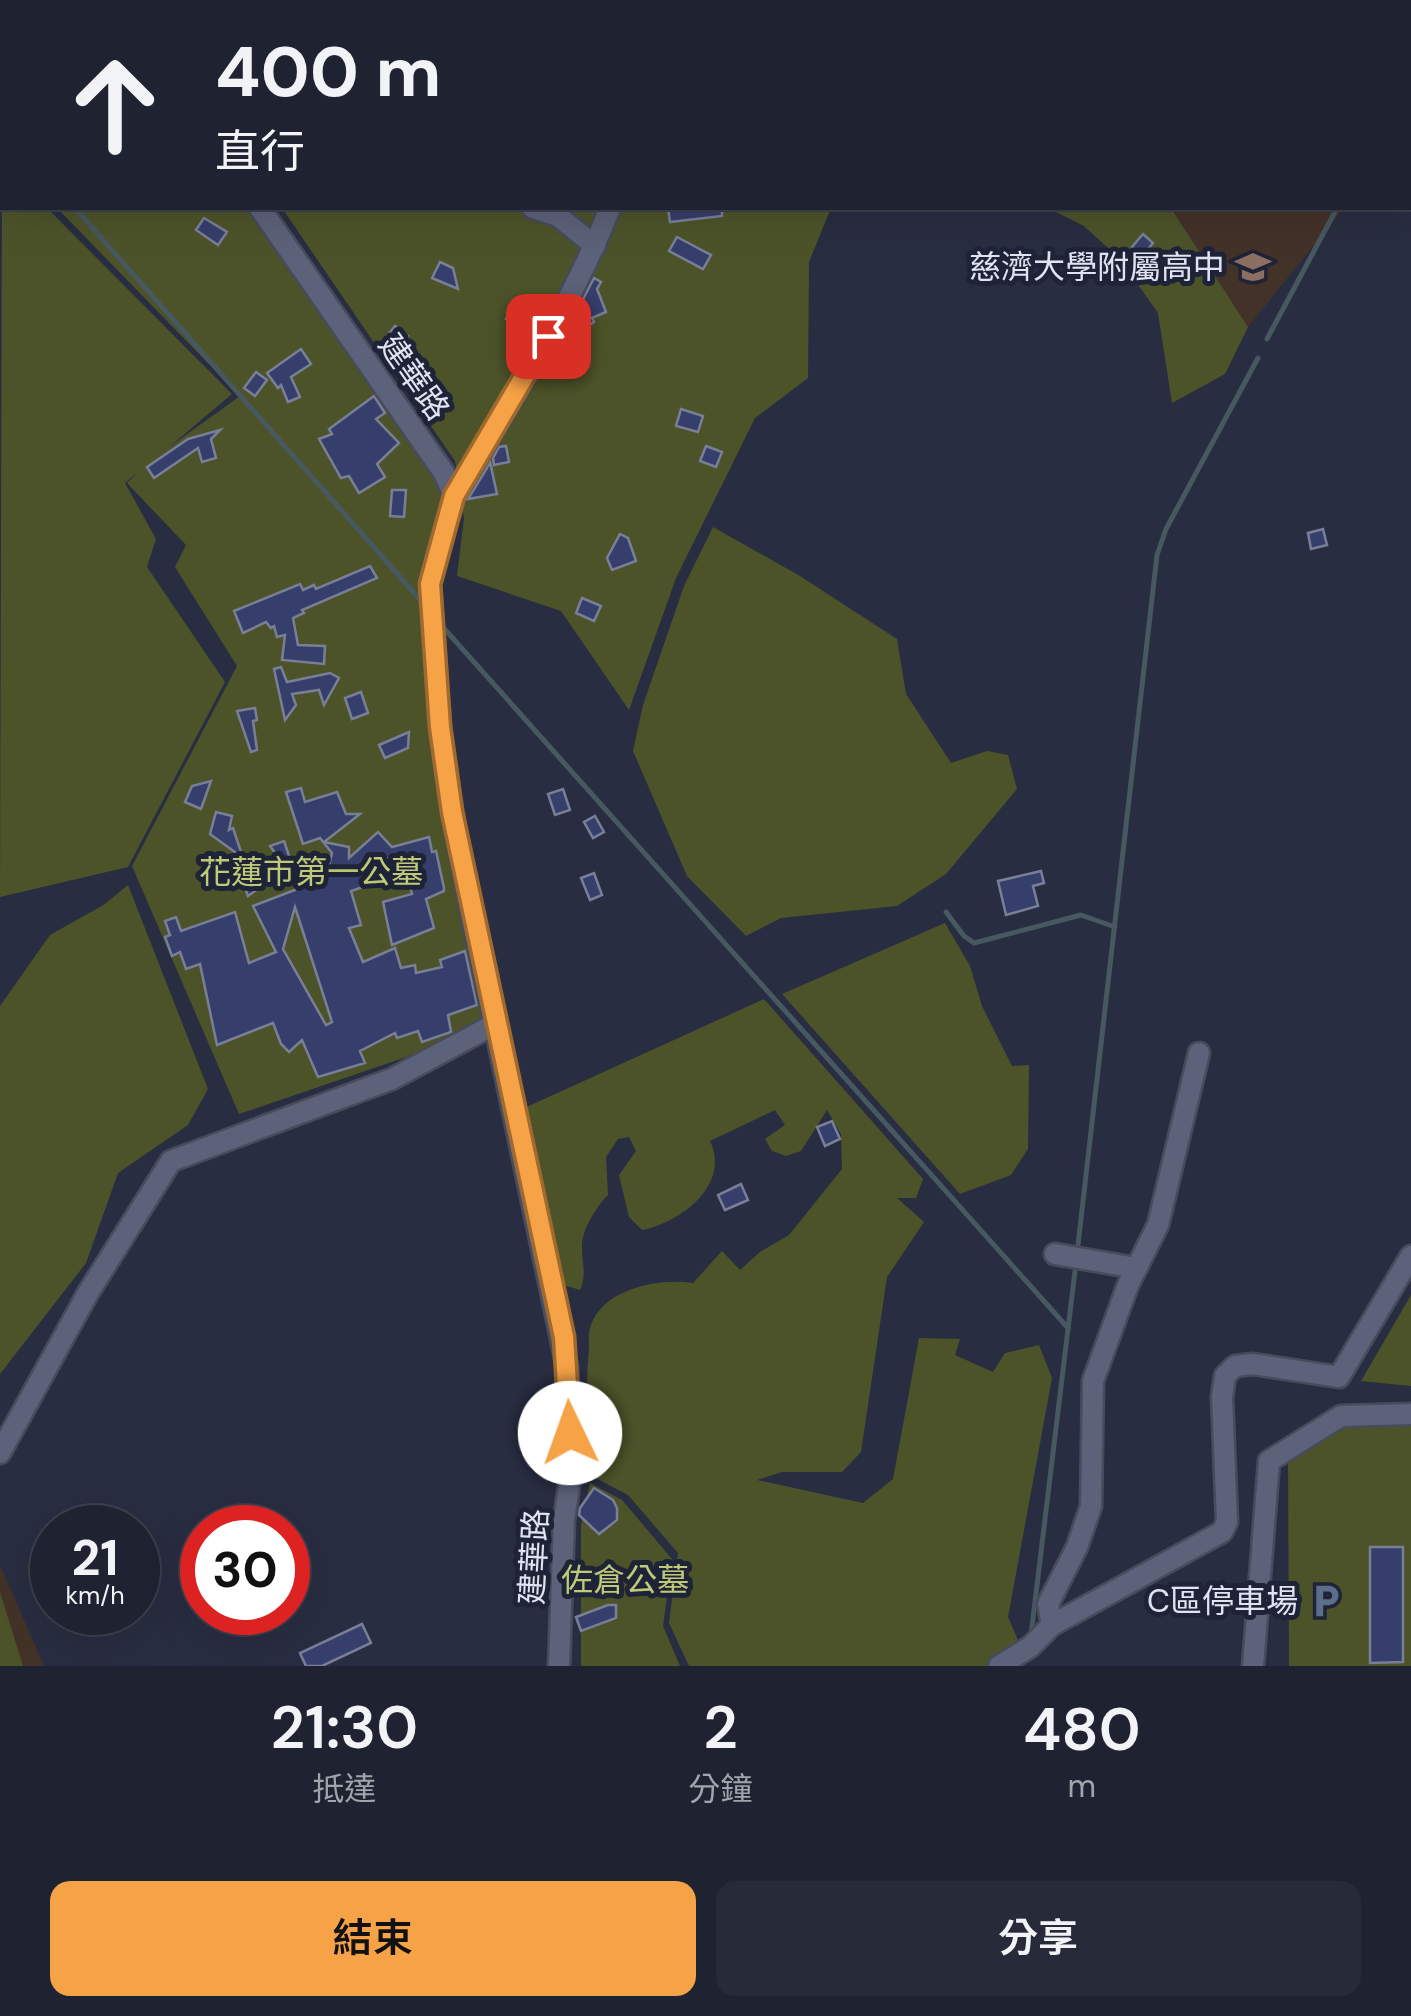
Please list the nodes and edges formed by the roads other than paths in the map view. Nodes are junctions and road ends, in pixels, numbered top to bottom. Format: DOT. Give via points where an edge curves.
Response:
graph roads {
  1 [pos="261,210"];
  2 [pos="540,210"];
  3 [pos="609,210"];
  4 [pos="595,246"];
  5 [pos="454,496"];
  6 [pos="495,1024"];
  7 [pos="1199,1052"];
  8 [pos="1055,1254"];
  9 [pos="1411,1256"];
  10 [pos="1136,1268"];
  11 [pos="1411,1414"];
  12 [pos="0,1453"];
  13 [pos="1052,1625"];
  14 [pos="559,1666"];
  15 [pos="999,1666"];
  16 [pos="1254,1666"];
  1 -- 5 [label="street, 建華路"];
  2 -- 4 [label="street"];
  3 -- 4 [label="street"];
  4 -- 5 [label="street"];
  5 -- 6 [label="street, 建華路" via="430,584 440,727"];
  6 -- 12 [label="street" via="392,1079 171,1161"];
  6 -- 14 [label="street, 建華路" via="567,1367 572,1466"];
  7 -- 10 [label="street" via="1158,1225"];
  8 -- 10 [label="street"];
  9 -- 13 [label="street" via="1339,1377 1253,1364 1234,1366 1224,1376 1222,1532"];
  10 -- 13 [label="street" via="1093,1381 1091,1506 1048,1604"];
  11 -- 16 [label="street" via="1341,1416 1268,1461"];
  13 -- 15 [label="street"];
}
